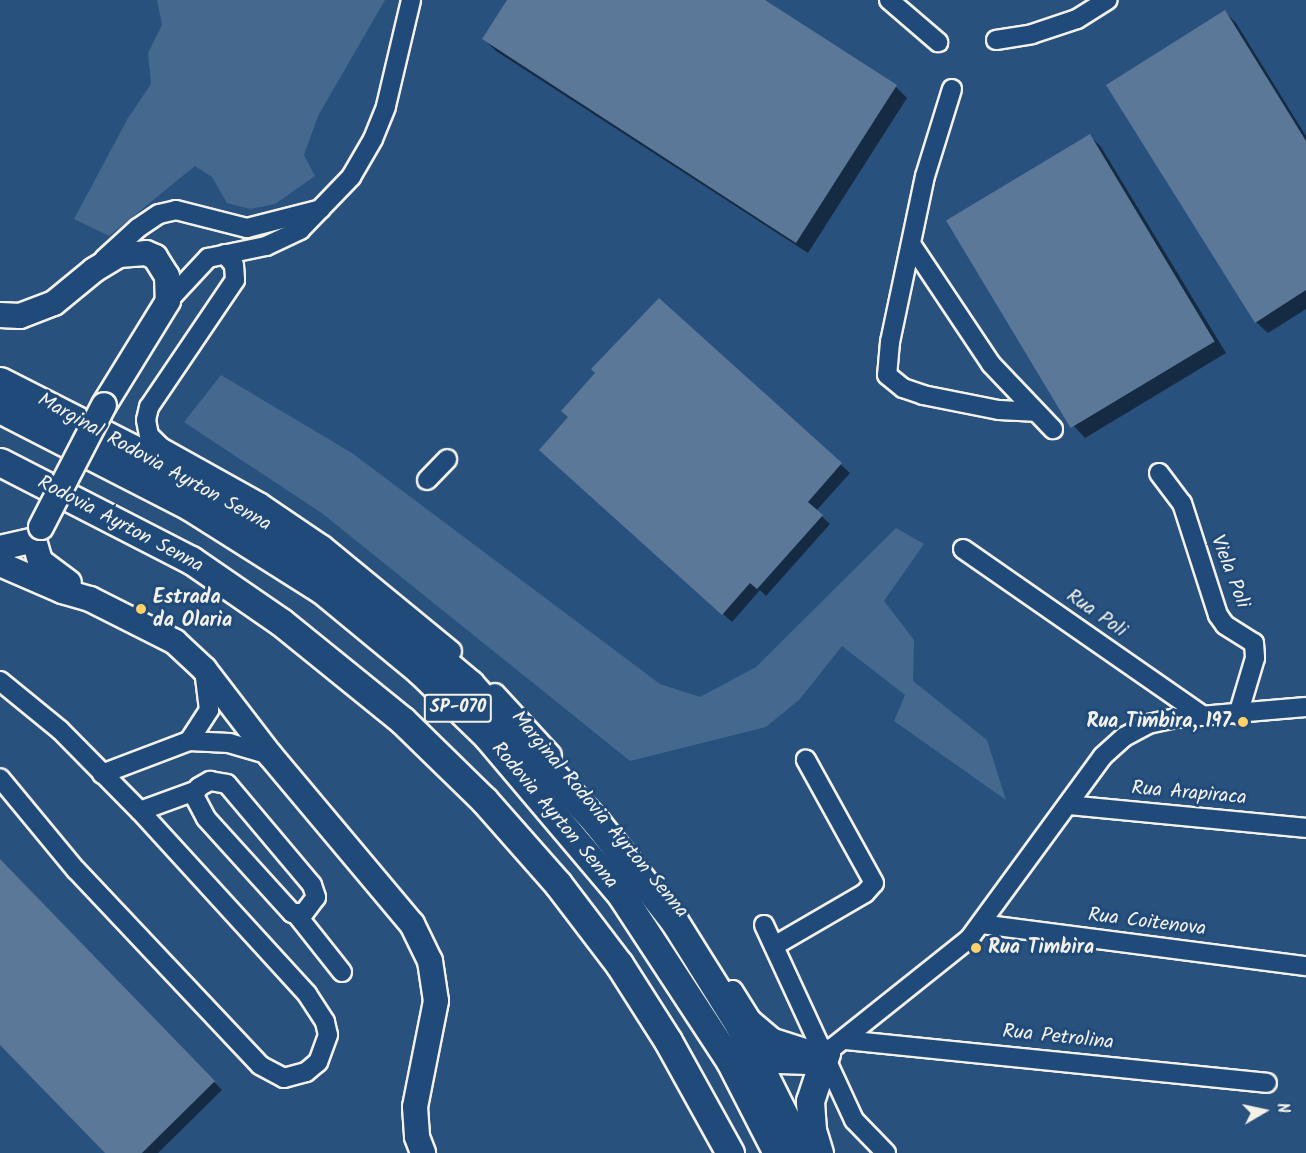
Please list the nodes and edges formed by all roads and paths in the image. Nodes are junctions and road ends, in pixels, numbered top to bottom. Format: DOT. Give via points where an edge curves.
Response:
graph roads {
  1 [pos="411,0"];
  2 [pos="890,0"];
  3 [pos="1107,0"];
  4 [pos="996,40"];
  5 [pos="938,42"];
  6 [pos="952,89"];
  7 [pos="323,208"];
  8 [pos="913,247"];
  9 [pos="225,254"];
  10 [pos="94,270"];
  11 [pos="168,301"];
  12 [pos="0,315"];
  13 [pos="0,369"];
  14 [pos="0,381"];
  15 [pos="0,409"];
  16 [pos="1034,412"];
  17 [pos="75,417"];
  18 [pos="1053,429"];
  19 [pos="447,459"];
  20 [pos="0,462"];
  21 [pos="1159,473"];
  22 [pos="427,480"];
  23 [pos="37,533"];
  24 [pos="0,548"];
  25 [pos="963,549"];
  26 [pos="0,564"];
  27 [pos="90,599"];
  28 [pos="204,669"];
  29 [pos="0,681"];
  30 [pos="1306,707"];
  31 [pos="1238,715"];
  32 [pos="1203,716"];
  33 [pos="189,741"];
  34 [pos="270,755"];
  35 [pos="806,760"];
  36 [pos="102,774"];
  37 [pos="0,778"];
  38 [pos="195,791"];
  39 [pos="1068,805"];
  40 [pos="140,811"];
  41 [pos="1306,828"];
  42 [pos="296,914"];
  43 [pos="981,924"];
  44 [pos="764,925"];
  45 [pos="774,946"];
  46 [pos="1306,966"];
  47 [pos="342,972"];
  48 [pos="739,1024"];
  49 [pos="835,1046"];
  50 [pos="1267,1083"];
  51 [pos="423,1153"];
  52 [pos="730,1153"];
  53 [pos="777,1153"];
  54 [pos="803,1153"];
  55 [pos="819,1153"];
  56 [pos="886,1153"];
  1 -- 7 [label="street" via="397,68 373,139 351,177"];
  2 -- 5 [label="street"];
  3 -- 4 [label="street" via="1077,19 1032,34"];
  6 -- 8 [label="street" via="932,155"];
  7 -- 9 [label="street" via="287,237"];
  7 -- 10 [label="street" via="247,228 192,211 159,214 121,241"];
  8 -- 16 [label="street" via="991,364"];
  8 -- 16 [label="street" via="890,342 887,375 903,388 923,395 999,410"];
  9 -- 11 [label="street" via="208,258"];
  9 -- 49 [label="street, Marginal Rodovia Ayrton Senna" via="234,265 235,280 149,407 146,426 152,440 261,503 323,545 456,655 521,719 649,869 751,1019 774,1038"];
  10 -- 11 [label="main road" via="119,255 146,253 155,258 167,276"];
  10 -- 12 [label="main road" via="68,295 40,310"];
  11 -- 23 [label="main road, bridge" via="104,405"];
  13 -- 17 [label="highway"];
  14 -- 17 [label="highway, Marginal Rodovia Ayrton Senna"];
  15 -- 53 [label="highway, Rodovia Ayrton Senna / SP-070" via="189,506 322,590 419,670 487,736 622,896 730,1060"];
  16 -- 18 [label="street"];
  17 -- 48 [label="highway, Marginal Rodovia Ayrton Senna" via="200,483 272,527 370,600 470,684 596,822 692,947"];
  19 -- 22 [label="street"];
  20 -- 52 [label="highway, Rodovia Ayrton Senna / SP-070" via="191,560 281,622 411,728 484,800 558,884 612,955 668,1041"];
  21 -- 31 [label="street, Viela Poli" via="1182,502 1218,615 1225,625 1254,643 1255,658"];
  23 -- 24 [label="main road"];
  23 -- 27 [label="main road" via="40,561"];
  25 -- 32 [label="street, Rua Poli"];
  26 -- 27 [label="main road"];
  27 -- 28 [label="main road" via="175,642"];
  28 -- 33 [label="street" via="209,710"];
  28 -- 34 [label="main road"];
  29 -- 36 [label="street" via="60,730"];
  30 -- 31 [label="street"];
  31 -- 32 [label="street"];
  32 -- 39 [label="street" via="1148,724 1124,737 1103,756"];
  33 -- 34 [label="street" via="229,744"];
  33 -- 36 [label="street"];
  34 -- 51 [label="main road" via="412,924 425,946 436,1001 415,1107 417,1137"];
  35 -- 45 [label="street" via="873,882 865,892"];
  36 -- 40 [label="street"];
  37 -- 40 [label="street" via="76,870 260,1065 284,1078 306,1072 324,1051 328,1035 325,1022 307,994"];
  38 -- 40 [label="street"];
  38 -- 42 [label="street" via="195,801 206,818 282,904"];
  38 -- 42 [label="street" via="210,781 227,784 312,885 314,902 304,913"];
  39 -- 41 [label="street, Rua Arapiraca"];
  39 -- 43 [label="street"];
  42 -- 47 [label="street"];
  43 -- 46 [label="street, Rua Coitenova"];
  43 -- 49 [label="street" via="969,939"];
  44 -- 45 [label="street"];
  45 -- 49 [label="street"];
  48 -- 49 [label="highway" via="773,1056 808,1060"];
  48 -- 54 [label="highway, Marginal Rodovia Ayrton Senna"];
  49 -- 50 [label="street, Rua Petrolina"];
  49 -- 55 [label="highway" via="810,1101"];
  49 -- 56 [label="street" via="854,1120"];
}
